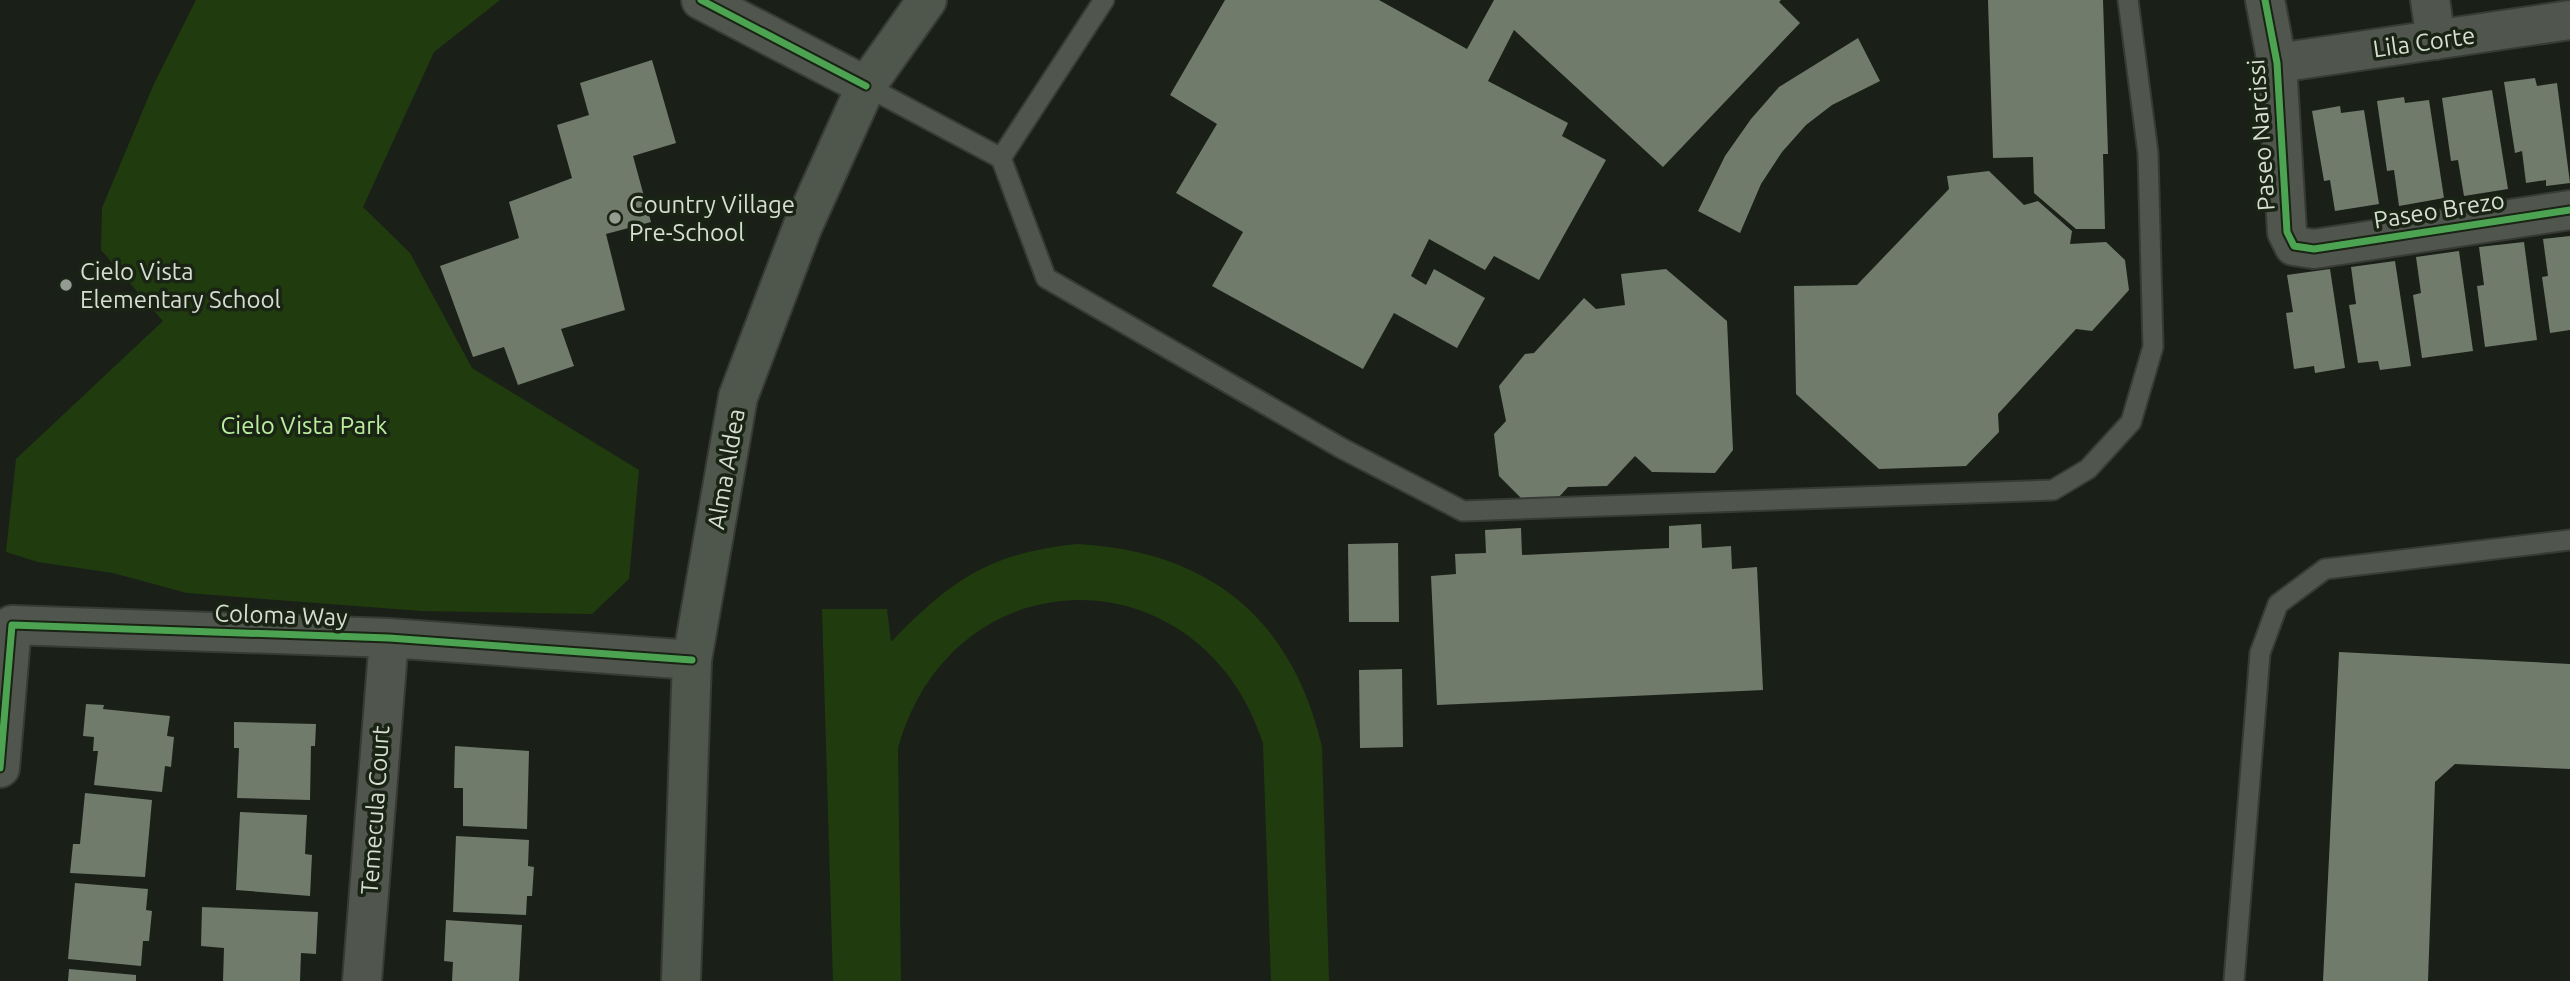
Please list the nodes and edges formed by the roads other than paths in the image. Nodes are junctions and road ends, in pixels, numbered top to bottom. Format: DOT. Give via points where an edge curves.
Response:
graph roads {
  1 [pos="701,0"];
  2 [pos="927,0"];
  3 [pos="1104,0"];
  4 [pos="2128,0"];
  5 [pos="2265,0"];
  6 [pos="2430,0"];
  7 [pos="2570,20"];
  8 [pos="2436,40"];
  9 [pos="2277,63"];
  10 [pos="866,86"];
  11 [pos="1001,158"];
  12 [pos="2570,210"];
  13 [pos="2314,249"];
  14 [pos="2570,540"];
  15 [pos="389,638"];
  16 [pos="692,660"];
  17 [pos="0,768"];
  18 [pos="362,981"];
  19 [pos="681,981"];
  20 [pos="2234,981"];
  1 -- 10 [label="street"];
  2 -- 10 [label="main road, Alma Aldea"];
  3 -- 11 [label="lane"];
  4 -- 11 [label="lane" via="2148,153 2153,347 2131,422 2088,469 2053,490 1463,511 1343,449 1046,278"];
  5 -- 9 [label="street, Paseo Narcissi"];
  6 -- 8 [label="street"];
  7 -- 8 [label="street, Lila Corte"];
  8 -- 9 [label="street, Lila Corte"];
  9 -- 13 [label="street, Paseo Narcissi" via="2287,232 2294,246"];
  10 -- 11 [label="lane"];
  10 -- 16 [label="main road, Alma Aldea" via="802,228 738,397"];
  12 -- 13 [label="street, Paseo Brezo"];
  14 -- 20 [label="lane" via="2325,569 2278,604 2260,653"];
  15 -- 16 [label="street, Coloma Way"];
  15 -- 17 [label="street, Coloma Way" via="12,625"];
  15 -- 18 [label="street, Temecula Court"];
  16 -- 19 [label="main road, Alma Aldea"];
}
